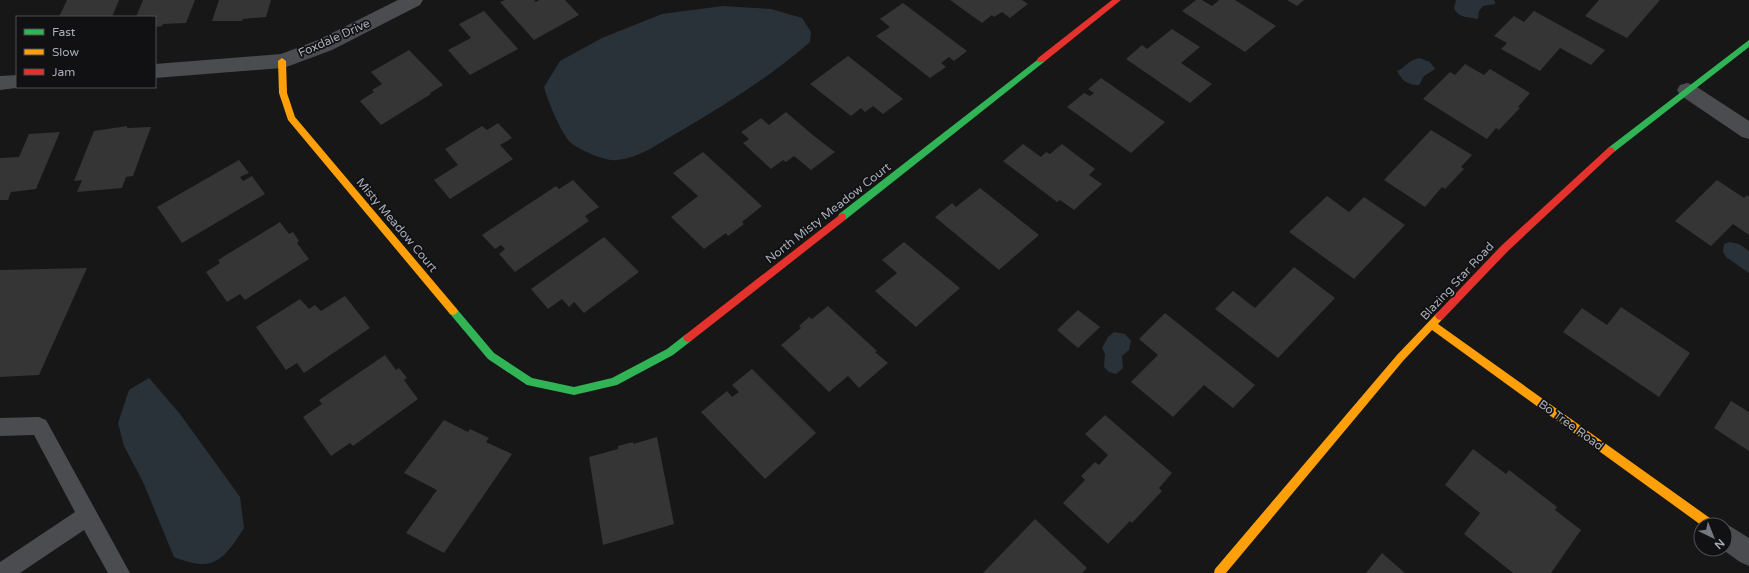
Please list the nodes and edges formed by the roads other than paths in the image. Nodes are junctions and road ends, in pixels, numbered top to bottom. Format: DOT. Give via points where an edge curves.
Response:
graph roads {
  1 [pos="414,0"];
  2 [pos="1118,0"];
  3 [pos="1749,43"];
  4 [pos="282,61"];
  5 [pos="156,71"];
  6 [pos="16,82"];
  7 [pos="0,83"];
  8 [pos="1688,90"];
  9 [pos="1749,131"];
  10 [pos="1432,325"];
  11 [pos="530,382"];
  12 [pos="0,427"];
  13 [pos="88,515"];
  14 [pos="1699,517"];
  15 [pos="1733,542"];
  16 [pos="1749,553"];
  17 [pos="2,573"];
  18 [pos="119,573"];
  19 [pos="1220,573"];
  1 -- 4 [label="street, Foxdale Drive" via="326,45"];
  2 -- 11 [label="street, North Misty Meadow Court" via="670,352 614,382 574,391"];
  3 -- 8 [label="street, Blazing Star Road"];
  4 -- 5 [label="street, Foxdale Drive"];
  4 -- 11 [label="street, Misty Meadow Court" via="283,93 291,118 491,356"];
  6 -- 7 [label="street"];
  8 -- 9 [label="street"];
  8 -- 10 [label="street, Blazing Star Road" via="1615,147 1566,190 1504,249"];
  10 -- 14 [label="street, Bo Tree Road"];
  10 -- 19 [label="street, Blazing Star Road" via="1400,358"];
  12 -- 13 [label="lane" via="39,426"];
  13 -- 17 [label="lane"];
  13 -- 18 [label="lane"];
  15 -- 16 [label="street"];
}
